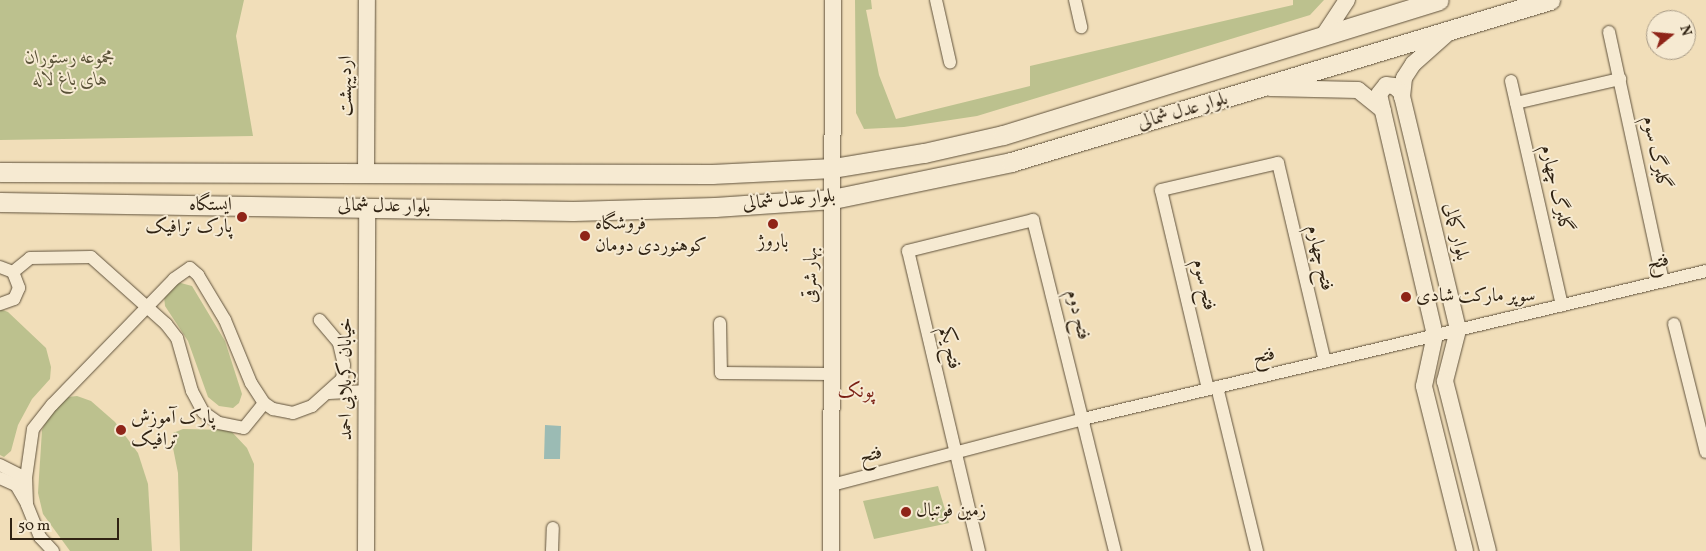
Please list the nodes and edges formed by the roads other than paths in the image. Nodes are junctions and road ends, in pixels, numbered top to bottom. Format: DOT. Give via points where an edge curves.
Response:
graph roads {
  1 [pos="367,0"];
  2 [pos="833,0"];
  3 [pos="936,0"];
  4 [pos="1075,0"];
  5 [pos="1347,0"];
  6 [pos="1439,0"];
  7 [pos="1550,0"];
  8 [pos="1456,26"];
  9 [pos="1081,27"];
  10 [pos="1609,32"];
  11 [pos="1324,35"];
  12 [pos="950,62"];
  13 [pos="1620,79"];
  14 [pos="1511,81"];
  15 [pos="1265,88"];
  16 [pos="1402,95"];
  17 [pos="1381,102"];
  18 [pos="1516,103"];
  19 [pos="1278,163"];
  20 [pos="833,168"];
  21 [pos="0,172"];
  22 [pos="366,173"];
  23 [pos="833,199"];
  24 [pos="0,202"];
  25 [pos="368,207"];
  26 [pos="908,251"];
  27 [pos="0,267"];
  28 [pos="1706,271"];
  29 [pos="13,272"];
  30 [pos="1663,281"];
  31 [pos="0,304"];
  32 [pos="1562,304"];
  33 [pos="147,307"];
  34 [pos="320,320"];
  35 [pos="720,323"];
  36 [pos="1674,324"];
  37 [pos="1458,330"];
  38 [pos="1436,335"];
  39 [pos="1324,362"];
  40 [pos="831,374"];
  41 [pos="1213,388"];
  42 [pos="367,391"];
  43 [pos="329,393"];
  44 [pos="264,403"];
  45 [pos="1083,419"];
  46 [pos="1706,452"];
  47 [pos="954,454"];
  48 [pos="0,465"];
  49 [pos="0,478"];
  50 [pos="26,478"];
  51 [pos="832,485"];
  52 [pos="28,504"];
  53 [pos="553,528"];
  54 [pos="53,551"];
  55 [pos="366,551"];
  56 [pos="552,551"];
  57 [pos="831,551"];
  58 [pos="979,551"];
  59 [pos="1115,551"];
  60 [pos="1257,551"];
  61 [pos="1465,551"];
  62 [pos="1488,551"];
  1 -- 22 [label="street, اردیبهشت"];
  2 -- 20 [label="street, بهار شرقی"];
  3 -- 12 [label="street"];
  4 -- 9 [label="street"];
  5 -- 11 [label="street"];
  6 -- 11 [label="main road, بلوار عدل شمالی"];
  7 -- 8 [label="main road, بلوار عدل شمالی"];
  8 -- 15 [label="main road, بلوار عدل شمالی"];
  8 -- 16 [label="street, بلوار کمالی" via="1413,64 1404,78"];
  10 -- 13 [label="street, گلبرگ سوم"];
  11 -- 20 [label="main road, بلوار عدل شمالی" via="1003,135"];
  13 -- 18 [label="street"];
  13 -- 30 [label="street, گلبرگ سوم"];
  14 -- 18 [label="street, گلبرگ چهارم"];
  15 -- 17 [label="street" via="1358,90"];
  15 -- 23 [label="main road, بلوار عدل شمالی" via="1011,162"];
  16 -- 17 [label="street" via="1390,84 1382,88"];
  16 -- 37 [label="street, بلوار کمالی"];
  17 -- 38 [label="street"];
  18 -- 32 [label="street, گلبرگ چهارم"];
  19 -- 39 [label="street, فتح چهارم"];
  19 -- 41 [label="street, فتح سوم" via="1161,190"];
  20 -- 22 [label="main road, بلوار عدل شمالی" via="712,174"];
  20 -- 23 [label="street, بهار شرقی"];
  21 -- 22 [label="main road, بلوار عدل شمالی"];
  23 -- 25 [label="main road, بلوار عدل شمالی" via="715,207 582,210"];
  23 -- 40 [label="street, بهار شرقی"];
  24 -- 25 [label="main road, بلوار عدل شمالی"];
  25 -- 42 [label="street, خیابان کربلایی احمد"];
  26 -- 45 [label="street, فتح دوم" via="1033,220"];
  26 -- 47 [label="street, فتح یکم"];
  27 -- 29 [label="street"];
  28 -- 30 [label="street, فتح"];
  29 -- 31 [label="street" via="19,282 18,294 9,303"];
  29 -- 33 [label="street" via="30,258 90,257"];
  30 -- 32 [label="street, فتح"];
  32 -- 37 [label="street, فتح"];
  33 -- 44 [label="street" via="177,338 192,391 203,412 219,423 244,428"];
  33 -- 44 [label="street" via="174,279 190,268 209,290 251,384"];
  33 -- 50 [label="street" via="33,428"];
  34 -- 43 [label="street" via="340,343 344,366 342,379"];
  35 -- 40 [label="street" via="721,373"];
  36 -- 46 [label="street"];
  37 -- 38 [label="street, فتح"];
  37 -- 62 [label="street, بلوار کمالی" via="1445,381"];
  38 -- 39 [label="street, فتح"];
  38 -- 61 [label="street" via="1424,386"];
  39 -- 41 [label="street, فتح"];
  40 -- 51 [label="street, بهار شرقی"];
  41 -- 45 [label="street, فتح"];
  41 -- 60 [label="street, فتح سوم"];
  42 -- 43 [label="street"];
  42 -- 55 [label="street, خیابان کربلایی احمد"];
  43 -- 44 [label="street" via="312,406 293,413 273,409"];
  45 -- 47 [label="street, فتح"];
  45 -- 59 [label="street, فتح دوم"];
  47 -- 51 [label="street, فتح"];
  47 -- 58 [label="street, فتح یکم"];
  48 -- 50 [label="street"];
  49 -- 52 [label="street" via="16,485"];
  50 -- 52 [label="street"];
  51 -- 57 [label="street, بهار شرقی"];
  52 -- 54 [label="street" via="40,537"];
  53 -- 56 [label="street"];
}
